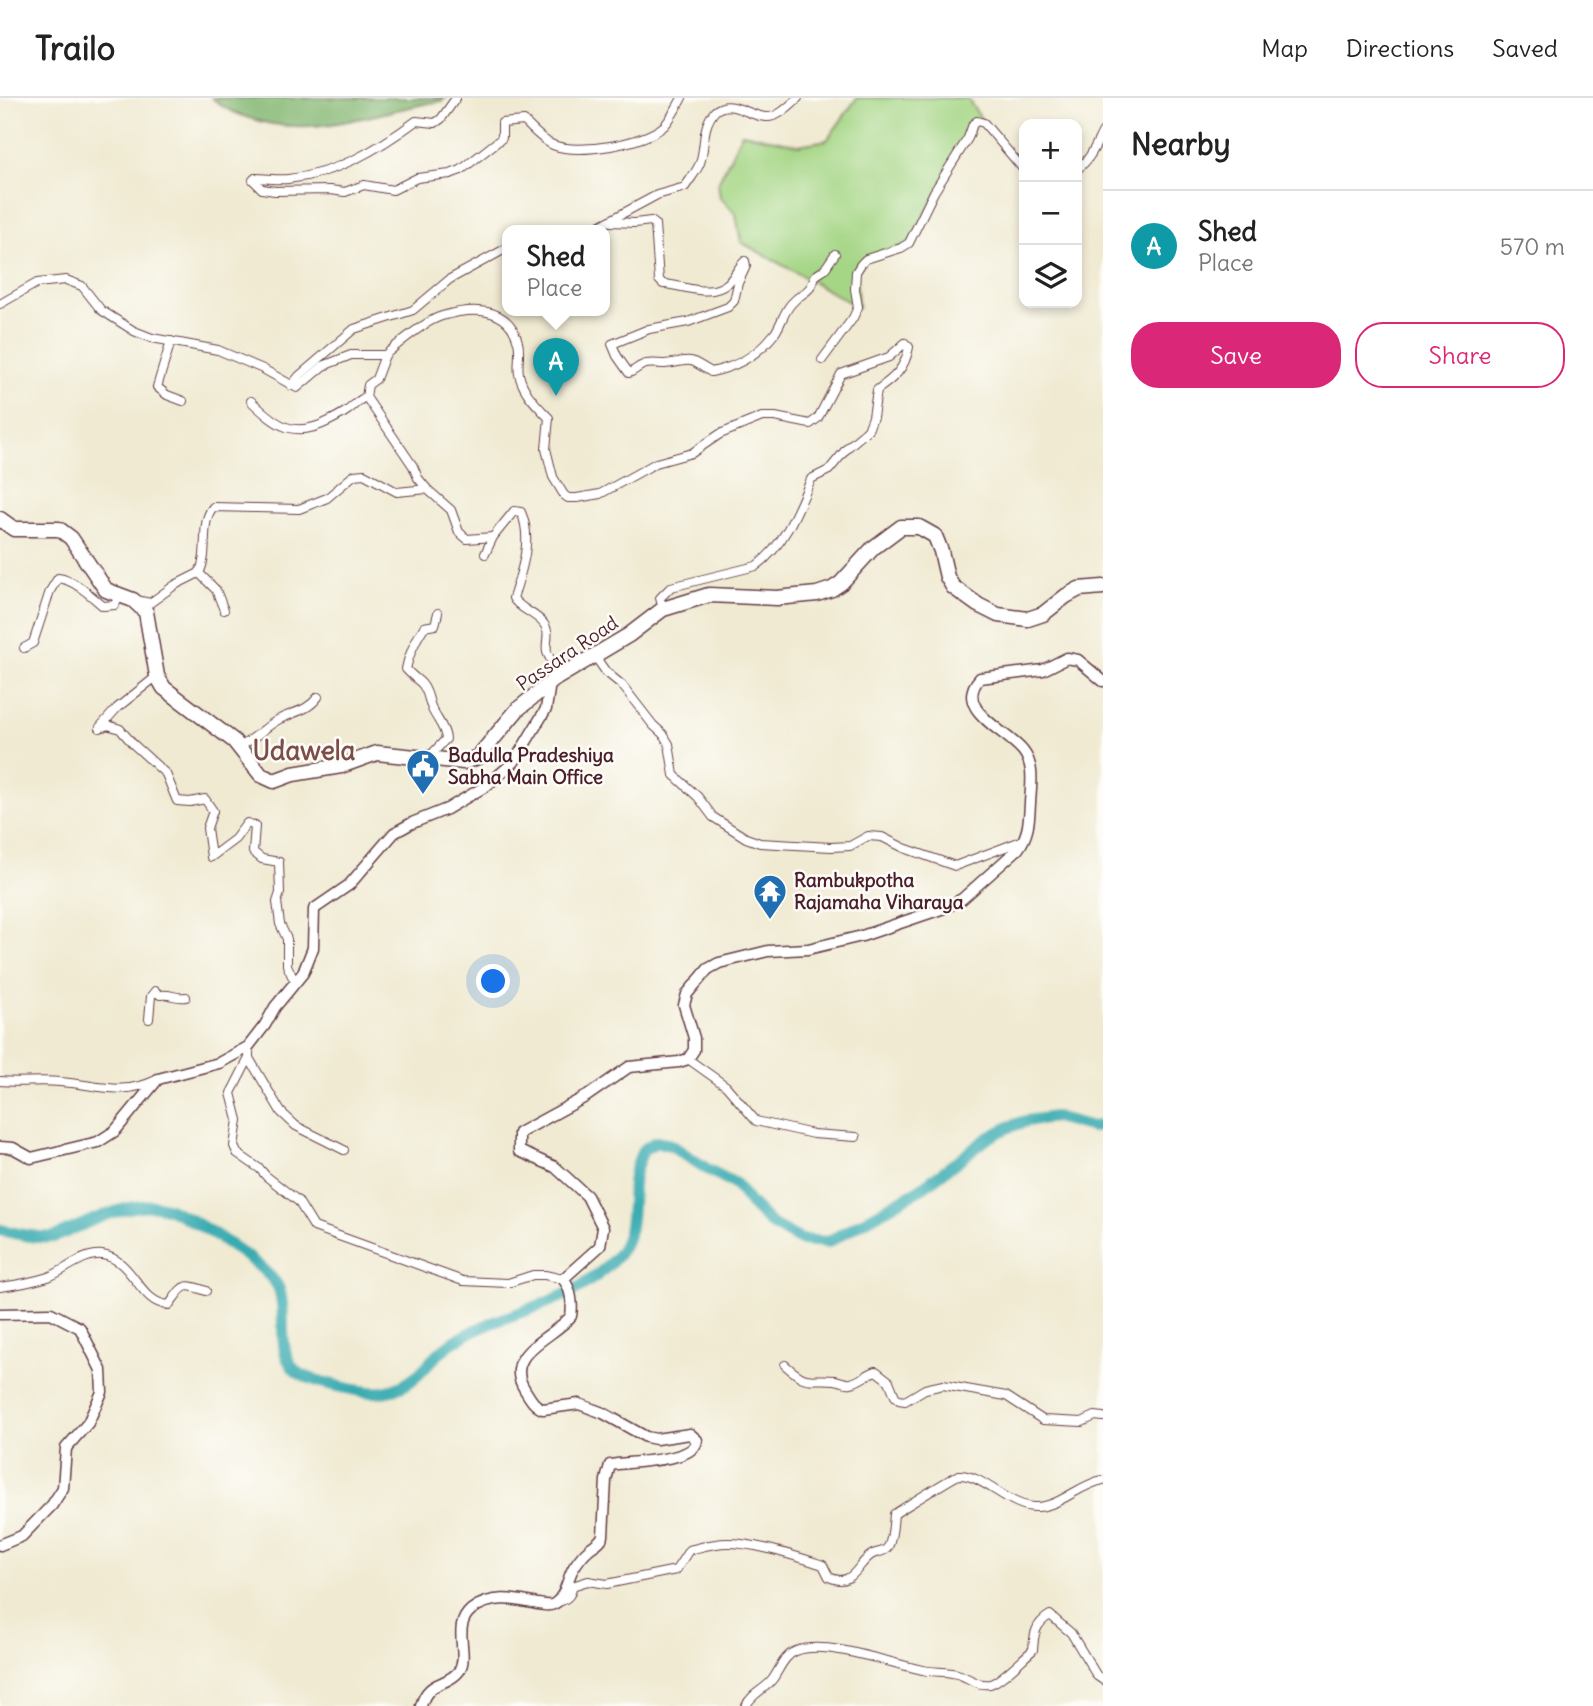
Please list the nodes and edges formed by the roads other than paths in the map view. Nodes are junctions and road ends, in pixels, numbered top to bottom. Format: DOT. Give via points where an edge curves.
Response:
graph roads {
  1 [pos="456,98"];
  2 [pos="682,98"];
  3 [pos="798,98"];
  4 [pos="1103,131"];
  5 [pos="1019,164"];
  6 [pos="1082,166"];
  7 [pos="611,222"];
  8 [pos="604,225"];
  9 [pos="502,251"];
  10 [pos="835,254"];
  11 [pos="0,304"];
  12 [pos="171,341"];
  13 [pos="385,355"];
  14 [pos="821,360"];
  15 [pos="291,386"];
  16 [pos="366,397"];
  17 [pos="183,401"];
  18 [pos="251,401"];
  19 [pos="428,489"];
  20 [pos="0,519"];
  21 [pos="493,537"];
  22 [pos="485,554"];
  23 [pos="199,573"];
  24 [pos="1103,587"];
  25 [pos="126,597"];
  26 [pos="663,609"];
  27 [pos="224,610"];
  28 [pos="438,613"];
  29 [pos="24,648"];
  30 [pos="594,655"];
  31 [pos="158,676"];
  32 [pos="553,681"];
  33 [pos="1103,681"];
  34 [pos="318,697"];
  35 [pos="239,747"];
  36 [pos="426,759"];
  37 [pos="1024,840"];
  38 [pos="292,976"];
  39 [pos="186,997"];
  40 [pos="149,1019"];
  41 [pos="249,1052"];
  42 [pos="688,1059"];
  43 [pos="158,1079"];
  44 [pos="0,1081"];
  45 [pos="856,1137"];
  46 [pos="0,1147"];
  47 [pos="344,1150"];
  48 [pos="566,1282"];
  49 [pos="0,1287"];
  50 [pos="206,1291"];
  51 [pos="0,1314"];
  52 [pos="785,1365"];
  53 [pos="1103,1417"];
  54 [pos="1103,1480"];
  55 [pos="0,1545"];
  56 [pos="556,1603"];
  57 [pos="1103,1680"];
  58 [pos="421,1706"];
  59 [pos="746,1706"];
  1 -- 2 [label="street" via="442,119 416,121 379,149 351,162 288,179 253,180 262,189 275,191 345,192 364,185 393,190 417,178 461,170 502,138 502,123 524,121 552,145 617,145 638,141 662,128"];
  3 -- 7 [label="street" via="780,113 766,117 722,105 707,126 699,163 685,187 657,195"];
  4 -- 6 [label="street"];
  5 -- 14 [label="street" via="984,122 973,124 909,243 861,264 856,272 858,307"];
  7 -- 8 [label="street"];
  7 -- 10 [label="street" via="655,224 663,284 694,292 712,289 730,281 746,261 728,307 612,344 629,373 644,364 684,359 711,372 749,359 775,332 792,303 811,289 815,276"];
  9 -- 15 [label="street" via="450,279 412,310 354,329"];
  11 -- 12 [label="street" via="37,283 66,280 82,286 101,310 134,331"];
  12 -- 15 [label="street" via="218,350"];
  12 -- 17 [label="street" via="157,387"];
  13 -- 15 [label="street" via="351,355 323,366 297,388"];
  13 -- 16 [label="street"];
  13 -- 26 [label="street" via="441,316 484,310 498,313 519,342 519,374 525,392 549,418 546,449 553,477 564,495 577,498 600,494 656,463 692,453 720,434 762,417 810,424 818,418 841,374 889,357 905,343 909,347 906,360 897,376 874,394 868,430 829,470 811,480 792,524 762,562 671,587 660,598"];
  16 -- 18 [label="street" via="321,425 297,431 276,424"];
  16 -- 19 [label="street"];
  19 -- 21 [label="street" via="451,510 467,538"];
  19 -- 23 [label="street" via="397,492 364,474 354,475 327,498 299,509 213,507"];
  20 -- 25 [label="highway" via="14,529 59,529 71,538 106,590"];
  21 -- 22 [label="street"];
  21 -- 32 [label="street" via="508,516 521,512 526,550 513,598 547,627 552,663 548,668"];
  23 -- 25 [label="street" via="150,603"];
  23 -- 27 [label="street" via="216,590"];
  24 -- 26 [label="highway, Passara Road" via="1079,589 1028,618 998,615 960,593 947,578 935,536 909,526 890,534 832,589 778,598 709,595"];
  25 -- 29 [label="street" via="103,606 58,578 33,643"];
  25 -- 31 [label="highway" via="146,612"];
  26 -- 30 [label="highway, Passara Road"];
  28 -- 36 [label="street" via="436,625 424,627 414,643 406,669 430,696 430,706 446,732 446,739"];
  30 -- 32 [label="highway, Passara Road"];
  30 -- 37 [label="street" via="663,734 674,775 713,817 746,838 831,847 850,846 868,836 882,837 955,866"];
  31 -- 35 [label="highway, Passara Road" via="164,688"];
  31 -- 38 [label="street" via="117,708 100,728 120,729 166,774 177,800 205,799 213,811 207,828 211,857 247,823 255,826 253,852 279,862 277,902"];
  32 -- 36 [label="highway, Passara Road" via="519,709 478,757 464,762"];
  32 -- 41 [label="street" via="546,709 512,763 457,804 394,833 349,885 314,909 313,948 303,973 275,1007"];
  33 -- 37 [label="street" via="1078,660 1067,658 1043,670 980,678 973,686 976,709 1024,751 1032,769 1029,829"];
  34 -- 35 [label="street" via="311,706 275,722"];
  35 -- 36 [label="highway, Passara Road" via="261,775 274,780 377,753"];
  37 -- 42 [label="street" via="947,907 862,936 808,949 768,951 708,969 687,994 684,1005 694,1038"];
  39 -- 40 [label="street" via="155,991"];
  41 -- 43 [label="street"];
  41 -- 47 [label="street" via="281,1112 296,1126"];
  41 -- 48 [label="street" via="231,1093 237,1120 234,1146 298,1201 314,1227 463,1281 508,1283 545,1275"];
  42 -- 45 [label="street" via="726,1086 756,1121"];
  42 -- 48 [label="street" via="629,1067 519,1133 519,1151 555,1167 587,1196 603,1228 600,1246"];
  43 -- 44 [label="street" via="144,1086 111,1090 61,1082"];
  43 -- 46 [label="street" via="115,1131 98,1142 31,1158"];
  48 -- 56 [label="street" via="570,1319 540,1342 517,1372 533,1403 550,1410 579,1404 646,1437 690,1434 697,1446 664,1460 607,1468 603,1536 575,1565"];
  49 -- 50 [label="street" via="50,1276 102,1255 121,1262 152,1301 169,1305 188,1284"];
  51 -- 55 [label="street" via="51,1313 80,1328 100,1370 102,1392 88,1423 66,1448 63,1488 52,1505 22,1536"];
  52 -- 53 [label="street" via="808,1381 846,1384 876,1371 889,1381 895,1396 905,1401 943,1385 1006,1396 1043,1420 1082,1422"];
  54 -- 56 [label="street" via="1038,1507 1015,1503 961,1475 954,1477 894,1514 890,1544 844,1581 836,1581 823,1565 805,1559 728,1543 689,1550 676,1570 572,1586 567,1599"];
  56 -- 58 [label="street" via="502,1599 470,1611 461,1631 463,1662 459,1671 432,1686"];
  57 -- 59 [label="street" via="1071,1633 1050,1615 1040,1621 1032,1650 991,1684 817,1647 788,1656"];
}
